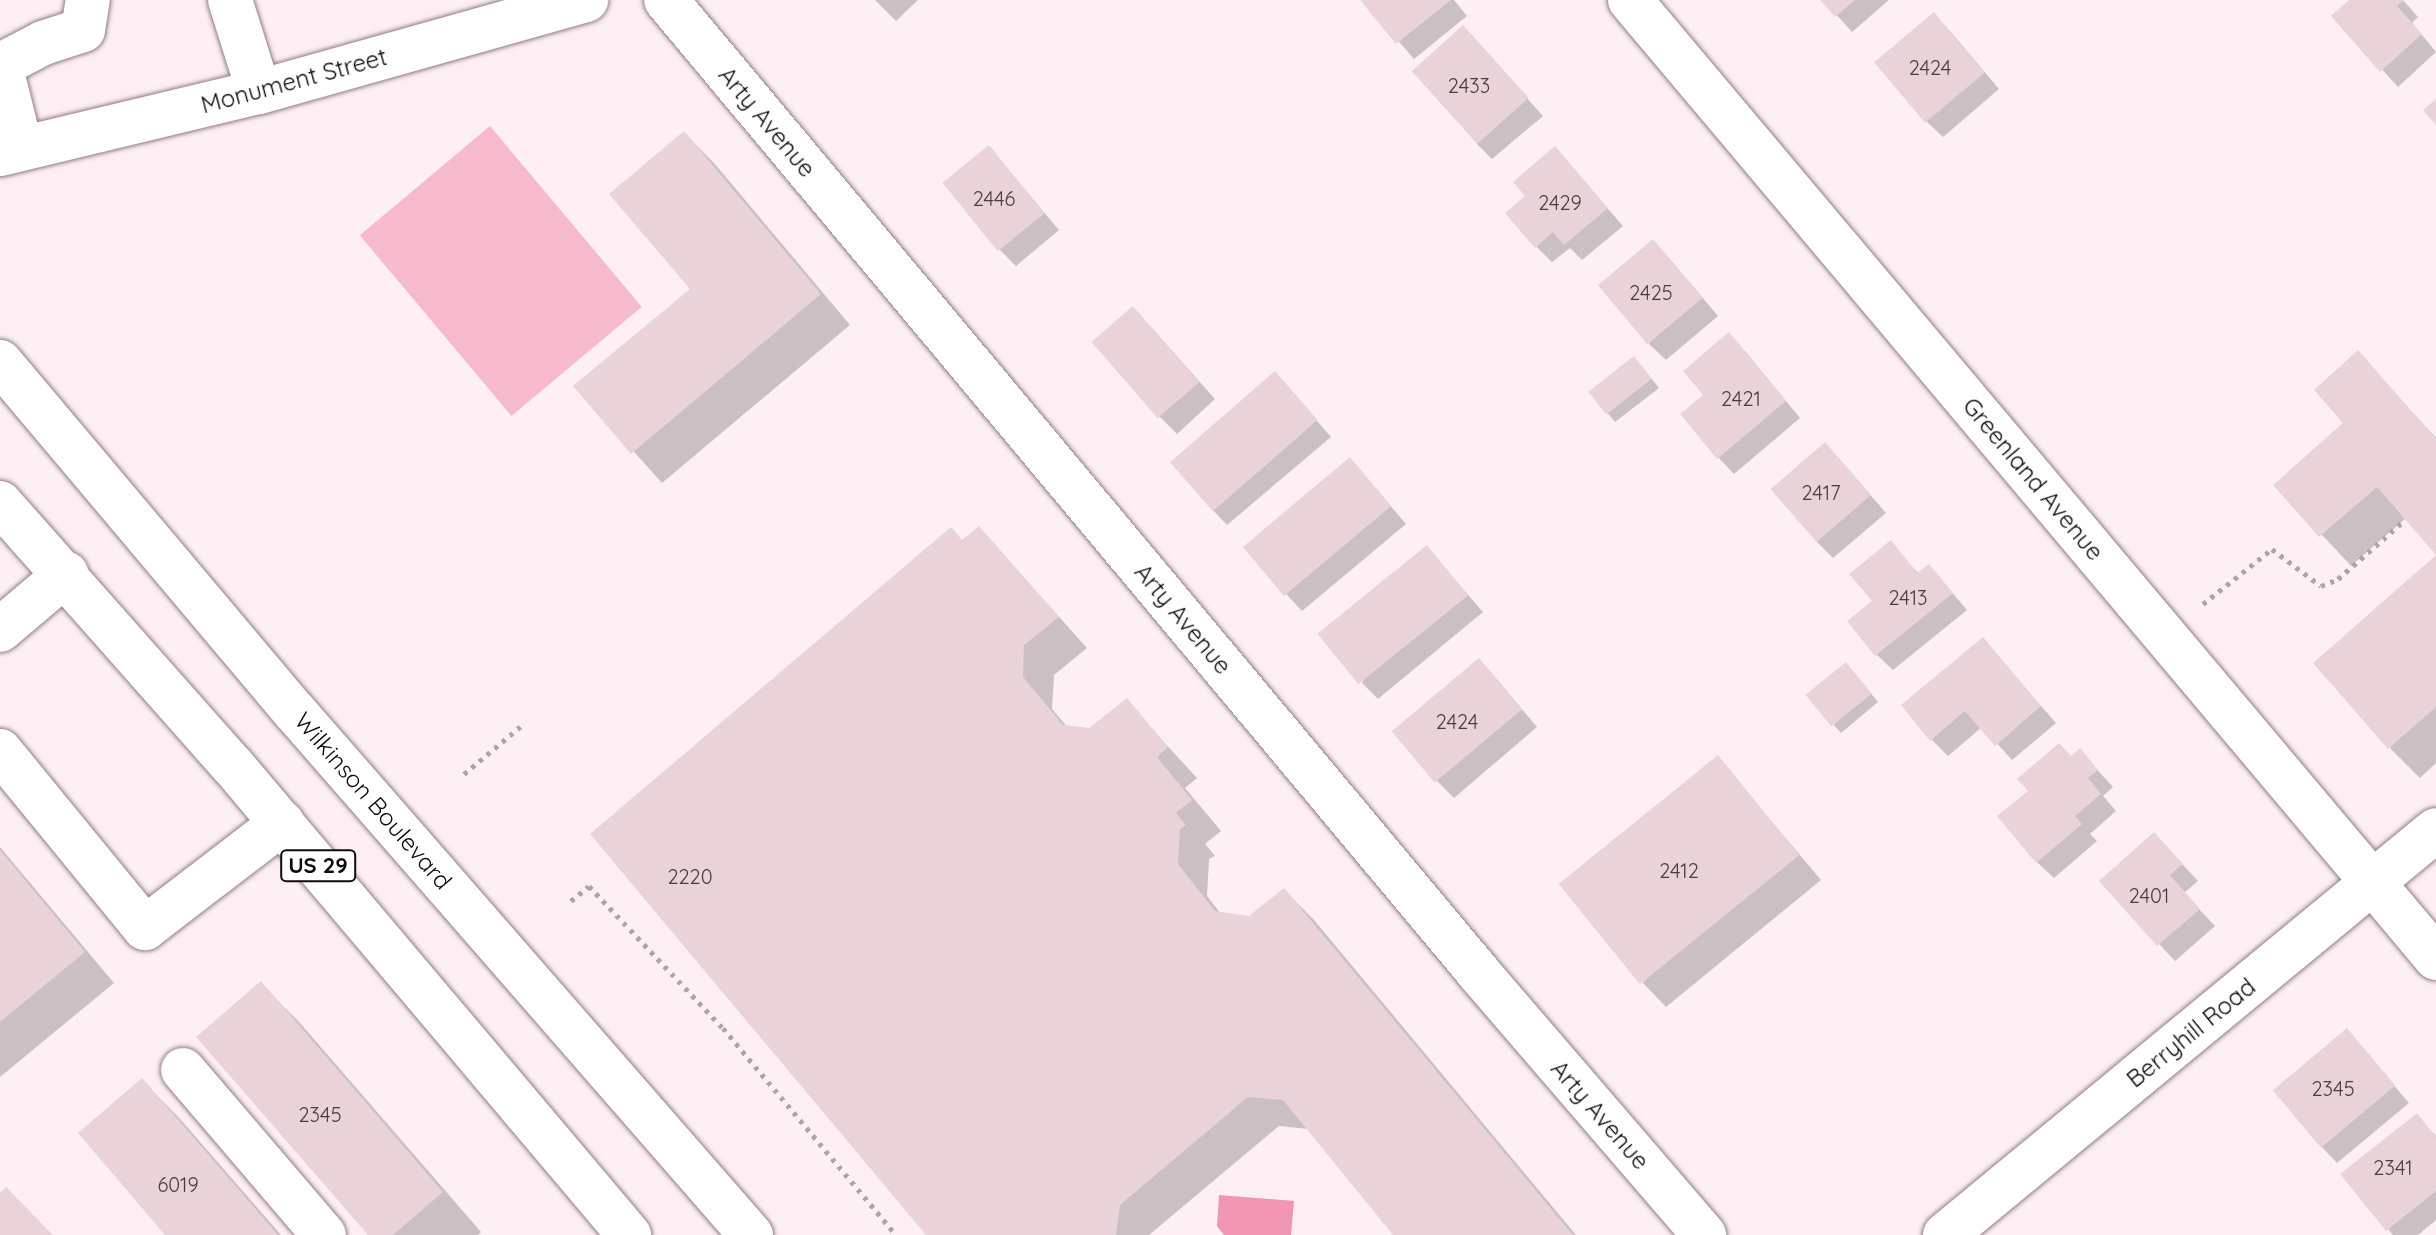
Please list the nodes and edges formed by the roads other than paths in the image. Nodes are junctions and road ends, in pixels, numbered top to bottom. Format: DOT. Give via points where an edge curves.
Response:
graph roads {
  1 [pos="88,0"];
  2 [pos="230,0"];
  3 [pos="586,0"];
  4 [pos="666,0"];
  5 [pos="1630,0"];
  6 [pos="0,65"];
  7 [pos="259,92"];
  8 [pos="10,151"];
  9 [pos="0,362"];
  10 [pos="0,503"];
  11 [pos="66,574"];
  12 [pos="0,630"];
  13 [pos="0,751"];
  14 [pos="282,823"];
  15 [pos="2436,830"];
  16 [pos="2373,884"];
  17 [pos="2436,958"];
  18 [pos="183,1070"];
  19 [pos="324,1235"];
  20 [pos="629,1235"];
  21 [pos="751,1235"];
  22 [pos="1704,1235"];
  23 [pos="1945,1235"];
  1 -- 6 [label="street" via="83,30"];
  2 -- 7 [label="street"];
  3 -- 7 [label="street, Monument Street"];
  4 -- 22 [label="street, Arty Avenue"];
  5 -- 16 [label="street, Greenland Avenue"];
  6 -- 8 [label="street"];
  7 -- 8 [label="street, Monument Street"];
  9 -- 21 [label="street, Wilkinson Boulevard" via="295,712"];
  10 -- 11 [label="street, US 29"];
  11 -- 12 [label="street"];
  11 -- 14 [label="street, US 29"];
  13 -- 14 [label="street" via="145,928"];
  14 -- 20 [label="street, US 29"];
  15 -- 16 [label="street, Berryhill Road"];
  16 -- 17 [label="street, Greenland Avenue"];
  16 -- 23 [label="street, Berryhill Road"];
  18 -- 19 [label="street"];
}
